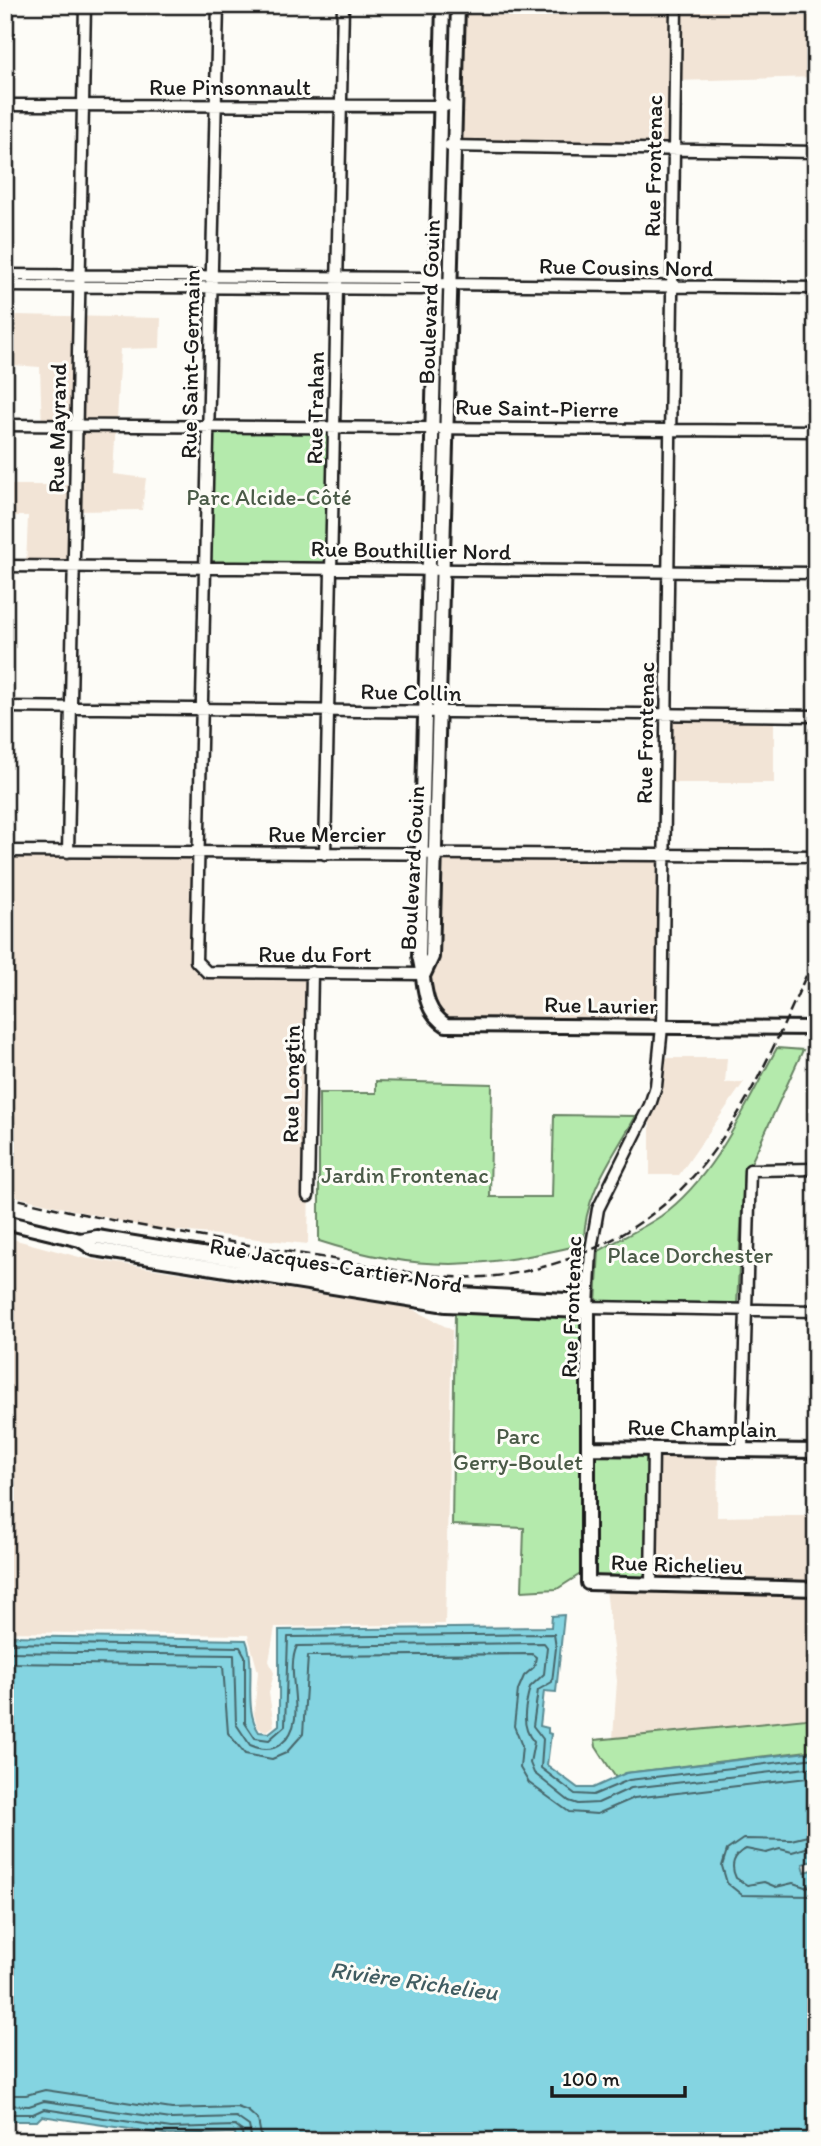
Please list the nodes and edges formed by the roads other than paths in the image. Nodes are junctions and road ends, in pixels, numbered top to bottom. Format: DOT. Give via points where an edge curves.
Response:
graph roads {
  1 [pos="85,5"];
  2 [pos="218,5"];
  3 [pos="343,5"];
  4 [pos="443,5"];
  5 [pos="458,5"];
  6 [pos="676,5"];
  7 [pos="442,52"];
  8 [pos="457,52"];
  9 [pos="5,105"];
  10 [pos="83,106"];
  11 [pos="341,106"];
  12 [pos="441,106"];
  13 [pos="456,106"];
  14 [pos="216,108"];
  15 [pos="440,146"];
  16 [pos="455,146"];
  17 [pos="674,152"];
  18 [pos="816,152"];
  19 [pos="5,275"];
  20 [pos="80,275"];
  21 [pos="212,282"];
  22 [pos="337,283"];
  23 [pos="436,284"];
  24 [pos="451,284"];
  25 [pos="5,286"];
  26 [pos="672,286"];
  27 [pos="79,287"];
  28 [pos="816,288"];
  29 [pos="5,425"];
  30 [pos="77,425"];
  31 [pos="208,426"];
  32 [pos="334,426"];
  33 [pos="432,426"];
  34 [pos="446,426"];
  35 [pos="670,429"];
  36 [pos="816,431"];
  37 [pos="5,566"];
  38 [pos="74,566"];
  39 [pos="205,568"];
  40 [pos="331,569"];
  41 [pos="429,570"];
  42 [pos="443,570"];
  43 [pos="668,572"];
  44 [pos="816,573"];
  45 [pos="5,707"];
  46 [pos="71,707"];
  47 [pos="201,709"];
  48 [pos="328,710"];
  49 [pos="432,711"];
  50 [pos="667,714"];
  51 [pos="816,716"];
  52 [pos="5,851"];
  53 [pos="68,852"];
  54 [pos="198,853"];
  55 [pos="324,854"];
  56 [pos="428,854"];
  57 [pos="665,856"];
  58 [pos="816,856"];
  59 [pos="207,972"];
  60 [pos="312,972"];
  61 [pos="424,974"];
  62 [pos="662,1027"];
  63 [pos="816,1028"];
  64 [pos="816,1169"];
  65 [pos="308,1196"];
  66 [pos="5,1222"];
  67 [pos="588,1307"];
  68 [pos="744,1310"];
  69 [pos="816,1311"];
  70 [pos="589,1448"];
  71 [pos="653,1449"];
  72 [pos="742,1450"];
  73 [pos="816,1451"];
  74 [pos="651,1585"];
  75 [pos="816,1589"];
  1 -- 10 [label="street, Rue Mayrand"];
  2 -- 14 [label="street, Rue Saint-Germain"];
  3 -- 11 [label="street, Rue Trahan"];
  4 -- 7 [label="street, Boulevard Gouin"];
  5 -- 8 [label="street, Boulevard Gouin"];
  6 -- 17 [label="street, Rue Frontenac"];
  7 -- 8 [label="street"];
  7 -- 12 [label="street, Boulevard Gouin"];
  8 -- 13 [label="street, Boulevard Gouin"];
  9 -- 10 [label="street, Rue Pinsonnault"];
  10 -- 14 [label="street, Rue Pinsonnault"];
  10 -- 20 [label="street, Rue Mayrand"];
  11 -- 12 [label="street, Rue Pinsonnault"];
  11 -- 14 [label="street, Rue Pinsonnault"];
  11 -- 22 [label="street, Rue Trahan"];
  12 -- 13 [label="street, Rue Pinsonnault"];
  12 -- 15 [label="street, Boulevard Gouin"];
  13 -- 16 [label="street, Boulevard Gouin"];
  14 -- 21 [label="street, Rue Saint-Germain"];
  15 -- 16 [label="street"];
  15 -- 23 [label="street, Boulevard Gouin"];
  16 -- 17 [label="street"];
  16 -- 24 [label="street, Boulevard Gouin"];
  17 -- 18 [label="street"];
  17 -- 26 [label="street, Rue Frontenac"];
  19 -- 20 [label="street, Rue Cousins Nord"];
  20 -- 21 [label="street, Rue Cousins Nord"];
  20 -- 27 [label="street, Rue Mayrand"];
  21 -- 22 [label="street, Rue Cousins Nord"];
  21 -- 27 [label="street, Rue Cousins Nord"];
  21 -- 31 [label="street, Rue Saint-Germain"];
  22 -- 23 [label="street, Rue Cousins Nord" via="421,278"];
  22 -- 32 [label="street, Rue Trahan"];
  23 -- 24 [label="street, Rue Cousins Nord"];
  23 -- 33 [label="street, Boulevard Gouin"];
  24 -- 26 [label="street, Rue Cousins Nord"];
  24 -- 34 [label="street, Boulevard Gouin"];
  25 -- 27 [label="street, Rue Cousins Nord"];
  26 -- 28 [label="street, Rue Cousins Nord"];
  26 -- 35 [label="street, Rue Frontenac"];
  27 -- 30 [label="street, Rue Mayrand"];
  29 -- 30 [label="street, Rue Saint-Pierre"];
  30 -- 31 [label="street, Rue Saint-Pierre"];
  30 -- 38 [label="street, Rue Mayrand"];
  31 -- 32 [label="street, Rue Saint-Pierre"];
  31 -- 39 [label="street, Rue Saint-Germain"];
  32 -- 33 [label="street, Rue Saint-Pierre"];
  32 -- 40 [label="street, Rue Trahan"];
  33 -- 34 [label="street, Rue Saint-Pierre"];
  33 -- 41 [label="street, Boulevard Gouin"];
  34 -- 35 [label="street, Rue Saint-Pierre"];
  34 -- 42 [label="street, Boulevard Gouin"];
  35 -- 36 [label="street, Rue Saint-Pierre"];
  35 -- 43 [label="street, Rue Frontenac"];
  37 -- 38 [label="street, Rue Bouthillier Nord"];
  38 -- 39 [label="street, Rue Bouthillier Nord"];
  38 -- 46 [label="street, Rue Mayrand"];
  39 -- 40 [label="street, Rue Bouthillier Nord"];
  39 -- 47 [label="street, Rue Saint-Germain"];
  40 -- 41 [label="street, Rue Bouthillier Nord"];
  40 -- 48 [label="street, Rue Trahan"];
  41 -- 42 [label="street, Rue Bouthillier Nord"];
  41 -- 49 [label="street, Boulevard Gouin"];
  42 -- 43 [label="street, Rue Bouthillier Nord"];
  42 -- 49 [label="street, Boulevard Gouin"];
  43 -- 44 [label="street, Rue Bouthillier Nord"];
  43 -- 50 [label="street, Rue Frontenac"];
  45 -- 46 [label="street, Rue Collin"];
  46 -- 47 [label="street, Rue Collin"];
  46 -- 53 [label="street, Rue Mayrand"];
  47 -- 48 [label="street, Rue Collin"];
  47 -- 54 [label="street, Rue Saint-Germain"];
  48 -- 49 [label="street, Rue Collin"];
  48 -- 55 [label="street, Rue Trahan"];
  49 -- 50 [label="street, Rue Collin"];
  49 -- 56 [label="street, Boulevard Gouin"];
  50 -- 51 [label="street, Rue Collin"];
  50 -- 57 [label="street, Rue Frontenac"];
  52 -- 53 [label="street, Rue Mercier"];
  53 -- 54 [label="street, Rue Mercier"];
  54 -- 55 [label="street, Rue Mercier"];
  54 -- 59 [label="street, Rue Saint-Germain" via="197,961"];
  55 -- 56 [label="street, Rue Mercier"];
  56 -- 57 [label="street, Rue Mercier"];
  56 -- 61 [label="street, Boulevard Gouin" via="419,956"];
  57 -- 58 [label="street, Rue Mercier"];
  57 -- 62 [label="street, Rue Frontenac"];
  59 -- 60 [label="street, Rue du Fort"];
  60 -- 61 [label="street, Rue du Fort"];
  60 -- 65 [label="street, Rue Longtin"];
  61 -- 62 [label="street, Rue Laurier" via="426,1004 446,1025"];
  62 -- 63 [label="street, Rue Laurier"];
  62 -- 67 [label="street, Rue Frontenac" via="650,1105 598,1209"];
  64 -- 68 [label="street" via="751,1170"];
  66 -- 67 [label="street, Rue Jacques-Cartier Nord" via="80,1240 97,1237 443,1293 583,1301"];
  67 -- 68 [label="street, Rue Jacques-Cartier Nord"];
  67 -- 70 [label="street, Rue Frontenac"];
  68 -- 69 [label="street, Rue Jacques-Cartier Nord"];
  68 -- 72 [label="street"];
  70 -- 71 [label="street, Rue Champlain"];
  70 -- 74 [label="street, Rue Richelieu" via="588,1583"];
  71 -- 72 [label="street, Rue Champlain"];
  71 -- 74 [label="street"];
  72 -- 73 [label="street, Rue Champlain"];
  74 -- 75 [label="street, Rue Richelieu"];
}
